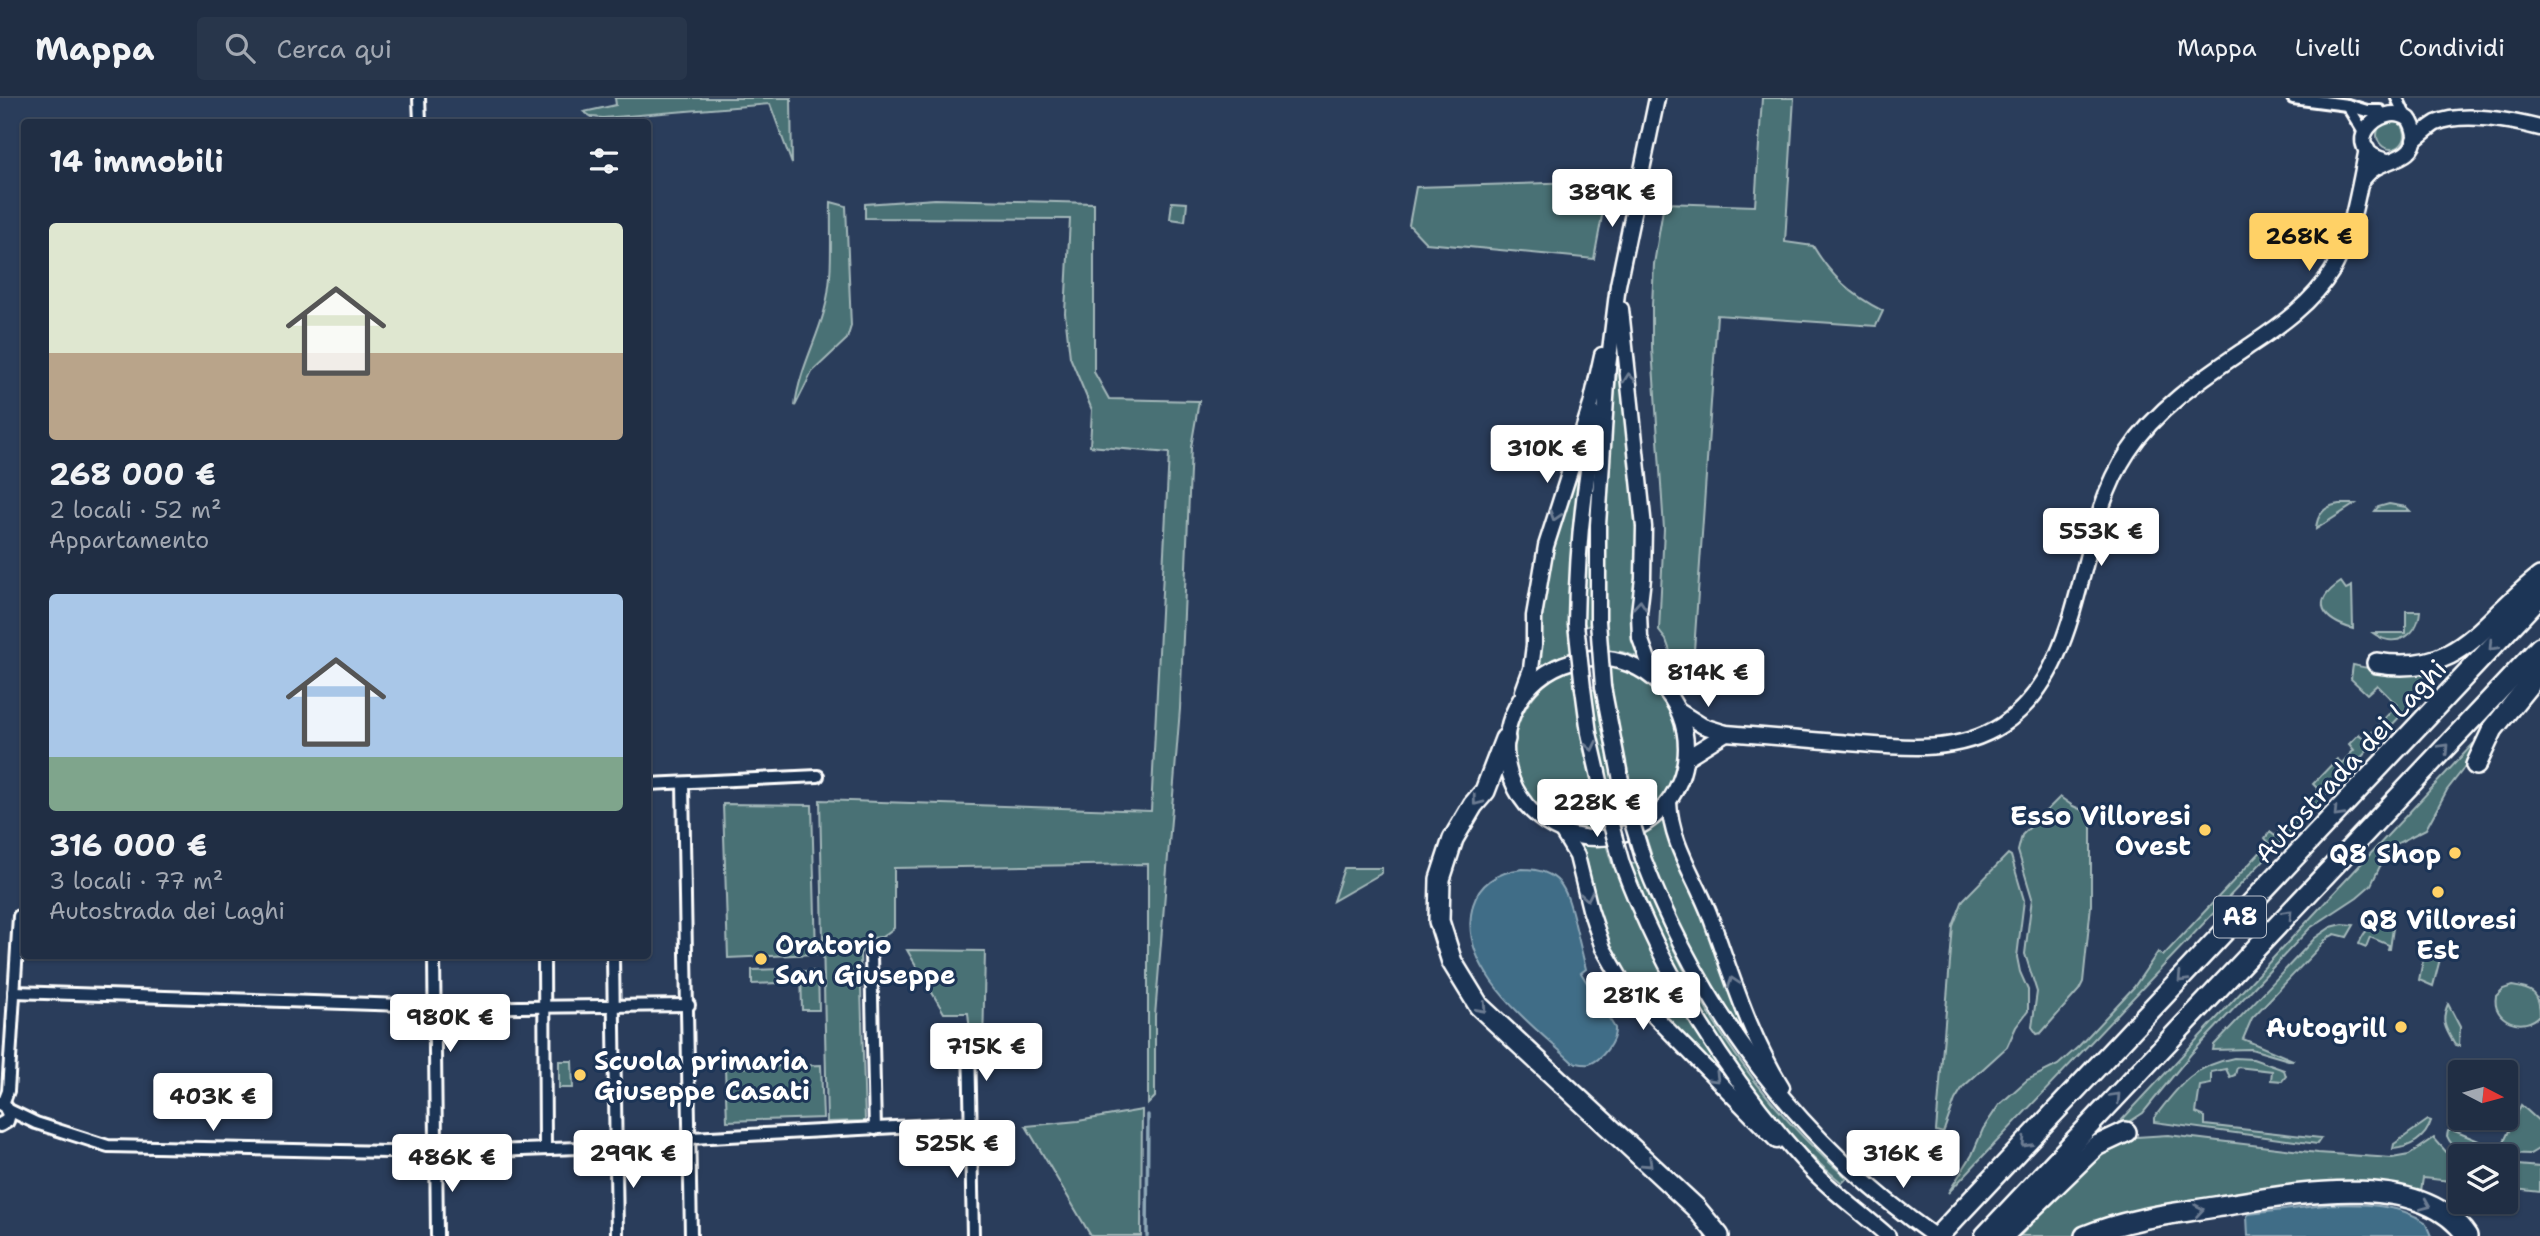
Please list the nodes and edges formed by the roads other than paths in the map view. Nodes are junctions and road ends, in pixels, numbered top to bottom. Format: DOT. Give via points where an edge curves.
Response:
graph roads {
  1 [pos="419,98"];
  2 [pos="1657,98"];
  3 [pos="2293,98"];
  4 [pos="2398,98"];
  5 [pos="2347,105"];
  6 [pos="2385,106"];
  7 [pos="2406,115"];
  8 [pos="2540,116"];
  9 [pos="419,119"];
  10 [pos="2514,121"];
  11 [pos="2436,124"];
  12 [pos="2540,128"];
  13 [pos="2363,131"];
  14 [pos="2414,140"];
  15 [pos="2367,149"];
  16 [pos="2388,161"];
  17 [pos="2360,183"];
  18 [pos="1618,285"];
  19 [pos="1608,367"];
  20 [pos="2540,577"];
  21 [pos="2540,597"];
  22 [pos="2540,646"];
  23 [pos="2377,663"];
  24 [pos="2540,671"];
  25 [pos="1666,691"];
  26 [pos="1522,695"];
  27 [pos="1679,711"];
  28 [pos="1726,733"];
  29 [pos="1505,739"];
  30 [pos="1686,758"];
  31 [pos="2476,765"];
  32 [pos="818,776"];
  33 [pos="683,783"];
  34 [pos="651,784"];
  35 [pos="1669,802"];
  36 [pos="1563,833"];
  37 [pos="19,916"];
  38 [pos="871,955"];
  39 [pos="434,959"];
  40 [pos="544,959"];
  41 [pos="613,959"];
  42 [pos="14,992"];
  43 [pos="689,1005"];
  44 [pos="544,1006"];
  45 [pos="613,1006"];
  46 [pos="434,1007"];
  47 [pos="969,1042"];
  48 [pos="3,1117"];
  49 [pos="971,1124"];
  50 [pos="875,1129"];
  51 [pos="2126,1132"];
  52 [pos="691,1138"];
  53 [pos="617,1143"];
  54 [pos="1827,1147"];
  55 [pos="545,1149"];
  56 [pos="436,1153"];
  57 [pos="1809,1167"];
  58 [pos="437,1236"];
  59 [pos="617,1236"];
  60 [pos="691,1236"];
  61 [pos="973,1236"];
  62 [pos="1719,1236"];
  63 [pos="1888,1236"];
  64 [pos="1936,1236"];
  65 [pos="1985,1236"];
  66 [pos="2003,1236"];
  67 [pos="2085,1236"];
  68 [pos="2467,1236"];
  1 -- 9 [label="street"];
  2 -- 18 [label="main road"];
  3 -- 5 [label="street"];
  4 -- 7 [label="street"];
  5 -- 6 [label="street" via="2367,111"];
  5 -- 13 [label="street"];
  6 -- 7 [label="main road"];
  6 -- 13 [label="main road" via="2370,117"];
  7 -- 11 [label="main road"];
  7 -- 14 [label="main road" via="2413,124"];
  8 -- 10 [label="main road"];
  10 -- 11 [label="main road" via="2462,118"];
  10 -- 12 [label="main road"];
  11 -- 14 [label="main road"];
  13 -- 15 [label="main road"];
  14 -- 16 [label="main road" via="2404,156"];
  15 -- 16 [label="main road"];
  15 -- 17 [label="main road"];
  16 -- 17 [label="main road"];
  17 -- 28 [label="main road" via="2343,247 2321,286 2276,328 2174,401 2127,452 2094,529 2063,642 2045,682 2021,710 1976,737 1934,747"];
  18 -- 19 [label="main road"];
  25 -- 18 [label="main road, one-way" via="1640,638 1644,527"];
  18 -- 26 [label="main road, one-way" via="1591,405 1546,546 1531,669"];
  19 -- 54 [label="main road, bridge" via="1598,525 1598,621 1603,687 1624,796 1669,923 1713,1002 1786,1104"];
  19 -- 57 [label="main road, one-way, bridge" via="1586,469 1576,624 1589,733 1605,803 1622,864 1649,930 1690,1007 1732,1070"];
  20 -- 23 [label="highway" via="2459,649 2420,666"];
  21 -- 64 [label="highway, Autostrada dei Laghi / A8, one-way"];
  65 -- 22 [label="highway, A8, one-way"];
  24 -- 31 [label="highway" via="2493,729"];
  25 -- 26 [label="main road" via="1628,663 1581,658 1559,665"];
  25 -- 27 [label="main road"];
  26 -- 29 [label="main road"];
  27 -- 28 [label="main road"];
  27 -- 30 [label="main road"];
  28 -- 30 [label="main road"];
  29 -- 36 [label="main road" via="1506,763 1525,806"];
  29 -- 62 [label="highway, one-way" via="1485,791 1453,839 1440,879 1439,921 1452,962 1479,1006 1696,1208"];
  30 -- 35 [label="main road"];
  32 -- 33 [label="street"];
  33 -- 34 [label="street"];
  33 -- 43 [label="street"];
  35 -- 36 [label="main road" via="1653,819 1610,838 1586,839"];
  54 -- 35 [label="main road, one-way" via="1762,1053 1708,912 1675,842"];
  36 -- 57 [label="main road, one-way" via="1577,856 1603,948 1625,986 1772,1136"];
  37 -- 42 [label="street"];
  38 -- 50 [label="street"];
  39 -- 46 [label="street"];
  40 -- 44 [label="street"];
  41 -- 45 [label="street"];
  42 -- 46 [label="street"];
  42 -- 48 [label="street"];
  43 -- 45 [label="street"];
  43 -- 52 [label="street"];
  44 -- 45 [label="street"];
  44 -- 46 [label="street"];
  44 -- 55 [label="street"];
  45 -- 53 [label="street"];
  46 -- 56 [label="street"];
  47 -- 49 [label="street"];
  48 -- 56 [label="street" via="108,1146"];
  49 -- 50 [label="street"];
  49 -- 61 [label="street"];
  50 -- 52 [label="street"];
  51 -- 66 [label="highway" via="2096,1146"];
  52 -- 53 [label="street"];
  52 -- 60 [label="street"];
  53 -- 55 [label="street"];
  53 -- 59 [label="street"];
  54 -- 64 [label="main road"];
  55 -- 56 [label="street"];
  56 -- 58 [label="street"];
  57 -- 63 [label="main road"];
  67 -- 68 [label="highway, one-way" via="2145,1219 2337,1191 2375,1192 2416,1201 2449,1217"];
}
